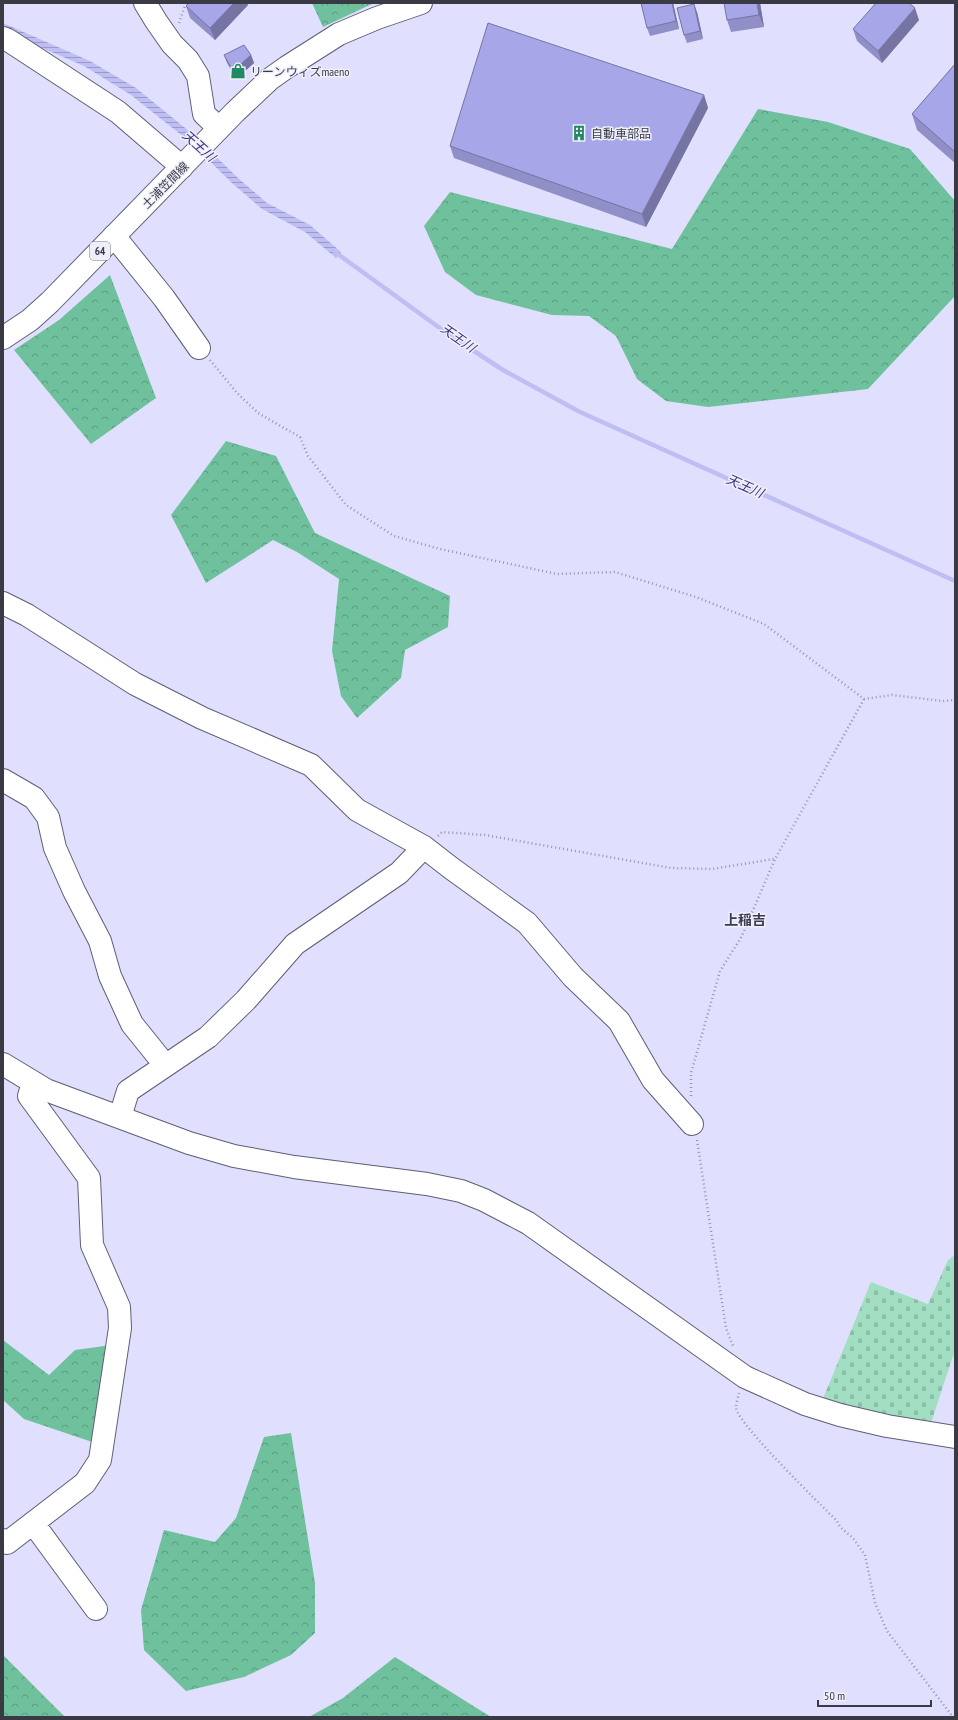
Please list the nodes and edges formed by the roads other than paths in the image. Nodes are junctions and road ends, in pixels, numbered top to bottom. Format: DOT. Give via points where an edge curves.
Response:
graph roads {
  1 [pos="146,3"];
  2 [pos="421,3"];
  3 [pos="3,38"];
  4 [pos="214,133"];
  5 [pos="187,163"];
  6 [pos="114,236"];
  7 [pos="3,338"];
  8 [pos="199,348"];
  9 [pos="3,603"];
  10 [pos="3,780"];
  11 [pos="424,847"];
  12 [pos="166,1065"];
  13 [pos="5,1069"];
  14 [pos="33,1083"];
  15 [pos="120,1118"];
  16 [pos="692,1124"];
  17 [pos="955,1437"];
  18 [pos="33,1522"];
  19 [pos="3,1540"];
  20 [pos="96,1609"];
  1 -- 4 [label="street" via="172,44 188,60 198,76 204,114"];
  2 -- 4 [label="street, 土浦笠間線 / 64" via="339,34 316,48 270,79"];
  3 -- 5 [label="street" via="118,112"];
  4 -- 5 [label="street, 土浦笠間線 / 64"];
  5 -- 6 [label="street, 土浦笠間線 / 64"];
  6 -- 7 [label="street, 土浦笠間線 / 64" via="50,302 30,320"];
  6 -- 8 [label="street" via="164,298"];
  9 -- 11 [label="street" via="28,615 135,684 202,718 311,765 357,810"];
  10 -- 12 [label="street" via="34,798 48,817 55,848 100,941 110,976 132,1024"];
  11 -- 12 [label="street" via="399,873 295,944 246,1000 208,1036"];
  11 -- 16 [label="street" via="527,923 573,977 619,1021 653,1080"];
  12 -- 15 [label="street" via="128,1091"];
  13 -- 14 [label="street"];
  14 -- 15 [label="street"];
  14 -- 18 [label="street" via="29,1096 89,1178 92,1245 119,1307 120,1328 100,1460 85,1483"];
  15 -- 17 [label="street" via="234,1156 461,1191 528,1223 745,1377 805,1404 840,1415"];
  18 -- 19 [label="street" via="7,1543"];
  18 -- 20 [label="street"];
}
